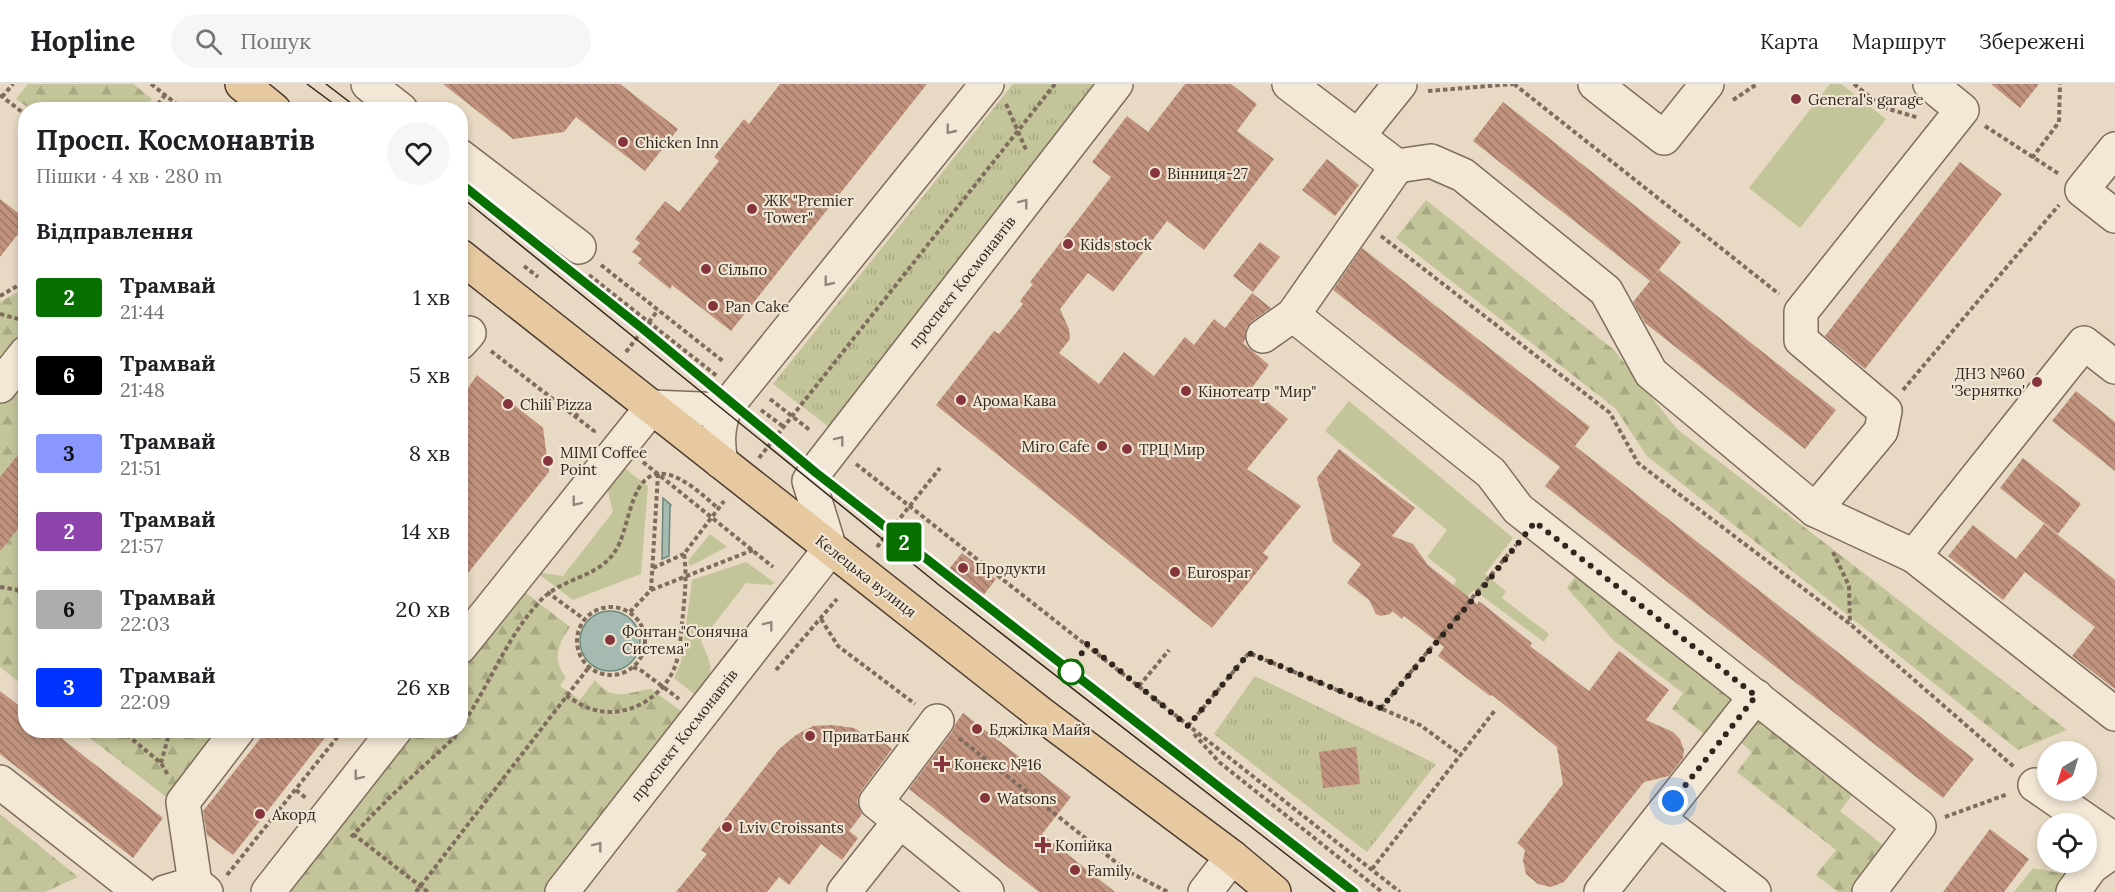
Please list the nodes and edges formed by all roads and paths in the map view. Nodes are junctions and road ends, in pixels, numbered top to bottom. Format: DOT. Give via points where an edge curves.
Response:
graph roads {
  1 [pos="13,84"];
  2 [pos="151,84"];
  3 [pos="242,84"];
  4 [pos="368,84"];
  5 [pos="1054,84"];
  6 [pos="1116,84"];
  7 [pos="1289,84"];
  8 [pos="1513,84"];
  9 [pos="1595,84"];
  10 [pos="1707,84"];
  11 [pos="1854,84"];
  12 [pos="1930,84"];
  13 [pos="2060,84"];
  14 [pos="1396,89"];
  15 [pos="996,92"];
  16 [pos="165,95"];
  17 [pos="1,96"];
  18 [pos="159,102"];
  19 [pos="174,102"];
  20 [pos="264,102"];
  21 [pos="391,102"];
  22 [pos="18,109"];
  23 [pos="1955,118"];
  24 [pos="1018,131"];
  25 [pos="1358,136"];
  26 [pos="2115,149"];
  27 [pos="2032,158"];
  28 [pos="468,163"];
  29 [pos="1397,166"];
  30 [pos="1039,183"];
  31 [pos="2079,187"];
  32 [pos="2115,216"];
  33 [pos="1359,219"];
  34 [pos="581,259"];
  35 [pos="468,262"];
  36 [pos="18,286"];
  37 [pos="0,296"];
  38 [pos="658,310"];
  39 [pos="1801,312"];
  40 [pos="0,314"];
  41 [pos="1293,315"];
  42 [pos="18,319"];
  43 [pos="649,322"];
  44 [pos="1263,336"];
  45 [pos="468,340"];
  46 [pos="624,355"];
  47 [pos="18,363"];
  48 [pos="2115,367"];
  49 [pos="0,386"];
  50 [pos="737,394"];
  51 [pos="588,401"];
  52 [pos="652,407"];
  53 [pos="1885,411"];
  54 [pos="575,417"];
  55 [pos="792,417"];
  56 [pos="784,427"];
  57 [pos="594,432"];
  58 [pos="833,448"];
  59 [pos="762,454"];
  60 [pos="640,459"];
  61 [pos="721,462"];
  62 [pos="940,468"];
  63 [pos="658,474"];
  64 [pos="809,481"];
  65 [pos="760,493"];
  66 [pos="910,506"];
  67 [pos="1815,510"];
  68 [pos="711,517"];
  69 [pos="1535,522"];
  70 [pos="892,528"];
  71 [pos="916,546"];
  72 [pos="830,549"];
  73 [pos="753,550"];
  74 [pos="874,550"];
  75 [pos="684,554"];
  76 [pos="1914,556"];
  77 [pos="773,567"];
  78 [pos="653,568"];
  79 [pos="687,575"];
  80 [pos="0,587"];
  81 [pos="651,590"];
  82 [pos="18,591"];
  83 [pos="837,599"];
  84 [pos="630,612"];
  85 [pos="1850,624"];
  86 [pos="468,637"];
  87 [pos="1169,650"];
  88 [pos="589,667"];
  89 [pos="1139,686"];
  90 [pos="566,696"];
  91 [pos="1756,696"];
  92 [pos="1381,708"];
  93 [pos="1496,709"];
  94 [pos="2115,714"];
  95 [pos="468,717"];
  96 [pos="937,721"];
  97 [pos="1188,726"];
  98 [pos="131,738"];
  99 [pos="168,738"];
  100 [pos="232,738"];
  101 [pos="337,738"];
  102 [pos="388,738"];
  103 [pos="454,738"];
  104 [pos="1461,755"];
  105 [pos="161,763"];
  106 [pos="0,782"];
  107 [pos="2035,785"];
  108 [pos="296,790"];
  109 [pos="183,802"];
  110 [pos="328,815"];
  111 [pos="1659,819"];
  112 [pos="900,821"];
  113 [pos="1919,826"];
  114 [pos="354,835"];
  115 [pos="2115,840"];
  116 [pos="347,843"];
  117 [pos="2115,850"];
  118 [pos="1232,857"];
  119 [pos="1371,869"];
  120 [pos="421,886"];
  121 [pos="197,887"];
  122 [pos="140,892"];
  123 [pos="268,892"];
  124 [pos="417,892"];
  125 [pos="428,892"];
  126 [pos="562,892"];
  127 [pos="844,892"];
  128 [pos="987,892"];
  129 [pos="1168,892"];
  130 [pos="1205,892"];
  131 [pos="1274,892"];
  132 [pos="1382,892"];
  133 [pos="1400,892"];
  134 [pos="1601,892"];
  135 [pos="1755,892"];
  136 [pos="1869,892"];
  137 [pos="2073,892"];
  1 -- 17 [label="path"];
  2 -- 16 [label="path"];
  3 -- 20 [label="main road"];
  4 -- 21 [label="street"];
  5 -- 24 [label="path"];
  6 -- 30 [label="street, проспект Космонавтів"];
  7 -- 25 [label="street"];
  8 -- 14 [label="path"];
  8 -- 39 [label="path"];
  9 -- 10 [label="street" via="1664,138"];
  11 -- 23 [label="path" via="1882,107"];
  12 -- 23 [label="street"];
  13 -- 27 [label="path" via="2059,122"];
  14 -- 25 [label="street"];
  15 -- 24 [label="path"];
  15 -- 50 [label="street, one-way"];
  16 -- 18 [label="path"];
  16 -- 19 [label="path"];
  17 -- 22 [label="path"];
  23 -- 27 [label="path"];
  23 -- 39 [label="street"];
  24 -- 30 [label="path"];
  24 -- 55 [label="path"];
  25 -- 29 [label="street"];
  26 -- 31 [label="street"];
  27 -- 31 [label="path"];
  28 -- 34 [label="street"];
  29 -- 33 [label="street"];
  29 -- 67 [label="street" via="1431,161 1463,175 1606,291 1651,373"];
  58 -- 30 [label="street, проспект Космонавтів, one-way"];
  31 -- 32 [label="street"];
  31 -- 53 [label="path"];
  33 -- 41 [label="street"];
  33 -- 85 [label="path" via="1610,413 1638,463"];
  34 -- 38 [label="path"];
  34 -- 43 [label="path"];
  35 -- 52 [label="main road, Келецька вулиця"];
  36 -- 37 [label="path"];
  38 -- 43 [label="path"];
  38 -- 50 [label="path"];
  39 -- 53 [label="street" via="1801,340"];
  40 -- 42 [label="path"];
  41 -- 44 [label="street"];
  41 -- 69 [label="street" via="1491,473 1518,508"];
  43 -- 46 [label="path"];
  43 -- 50 [label="path"];
  45 -- 54 [label="path"];
  47 -- 49 [label="street"];
  48 -- 76 [label="street" via="2084,343"];
  50 -- 52 [label="street"];
  50 -- 55 [label="path"];
  50 -- 56 [label="path"];
  50 -- 61 [label="street" via="718,427"];
  51 -- 54 [label="path"];
  52 -- 61 [label="main road, Келецька вулиця"];
  52 -- 86 [label="street, one-way"];
  53 -- 67 [label="street" via="1881,431"];
  54 -- 57 [label="path"];
  55 -- 56 [label="path"];
  55 -- 58 [label="path"];
  56 -- 59 [label="path"];
  58 -- 64 [label="street, проспект Космонавтів"];
  58 -- 66 [label="path"];
  60 -- 63 [label="path"];
  61 -- 65 [label="main road, Келецька вулиця"];
  62 -- 66 [label="path"];
  63 -- 68 [label="path"];
  63 -- 68 [label="path" via="686,482 718,508"];
  63 -- 78 [label="path"];
  63 -- 95 [label="path" via="651,476 638,493 622,538 609,560 564,583 535,608"];
  64 -- 65 [label="street, проспект Космонавтів" via="800,492"];
  64 -- 72 [label="street"];
  65 -- 72 [label="main road, Келецька вулиця"];
  66 -- 70 [label="path"];
  66 -- 89 [label="path"];
  67 -- 76 [label="street"];
  67 -- 85 [label="path" via="1849,586"];
  68 -- 73 [label="path"];
  68 -- 75 [label="path"];
  69 -- 91 [label="street"];
  69 -- 92 [label="path"];
  70 -- 71 [label="path"];
  70 -- 74 [label="path"];
  72 -- 118 [label="main road, Келецька вулиця"];
  126 -- 72 [label="street, проспект Космонавтів, one-way"];
  73 -- 77 [label="path"];
  73 -- 79 [label="path"];
  75 -- 78 [label="path"];
  75 -- 79 [label="path"];
  76 -- 94 [label="street"];
  78 -- 81 [label="path"];
  79 -- 81 [label="path"];
  79 -- 90 [label="path" via="677,660 654,696 633,708 613,712 587,708"];
  80 -- 82 [label="path"];
  81 -- 84 [label="path"];
  83 -- 96 [label="path" via="821,619 838,646"];
  84 -- 88 [label="path" via="602,607 584,619 576,644"];
  84 -- 88 [label="path" via="640,622 644,635 644,649 638,662 619,674 603,674"];
  85 -- 107 [label="path"];
  87 -- 89 [label="path"];
  88 -- 90 [label="path"];
  89 -- 97 [label="path"];
  90 -- 120 [label="path"];
  91 -- 111 [label="street"];
  91 -- 113 [label="street"];
  92 -- 97 [label="path" via="1249,653"];
  92 -- 104 [label="path" via="1420,725"];
  93 -- 104 [label="path"];
  96 -- 112 [label="street" via="876,802"];
  96 -- 129 [label="path" via="1127,871"];
  97 -- 119 [label="path"];
  97 -- 132 [label="path" via="1219,762"];
  98 -- 105 [label="path"];
  99 -- 105 [label="path"];
  100 -- 109 [label="street"];
  101 -- 108 [label="path"];
  102 -- 110 [label="street, one-way"];
  103 -- 114 [label="path"];
  104 -- 119 [label="path"];
  105 -- 109 [label="path"];
  106 -- 122 [label="street"];
  107 -- 113 [label="path"];
  107 -- 115 [label="street"];
  108 -- 110 [label="path"];
  108 -- 121 [label="path"];
  109 -- 121 [label="street"];
  110 -- 114 [label="path"];
  110 -- 123 [label="street"];
  111 -- 134 [label="street"];
  111 -- 135 [label="street"];
  112 -- 127 [label="street"];
  112 -- 128 [label="street"];
  113 -- 136 [label="street"];
  114 -- 116 [label="path"];
  114 -- 120 [label="path"];
  117 -- 137 [label="street" via="2091,867"];
  118 -- 130 [label="street"];
  118 -- 131 [label="main road, Келецька вулиця"];
  119 -- 133 [label="path"];
  120 -- 124 [label="path"];
  120 -- 125 [label="path"];
}
